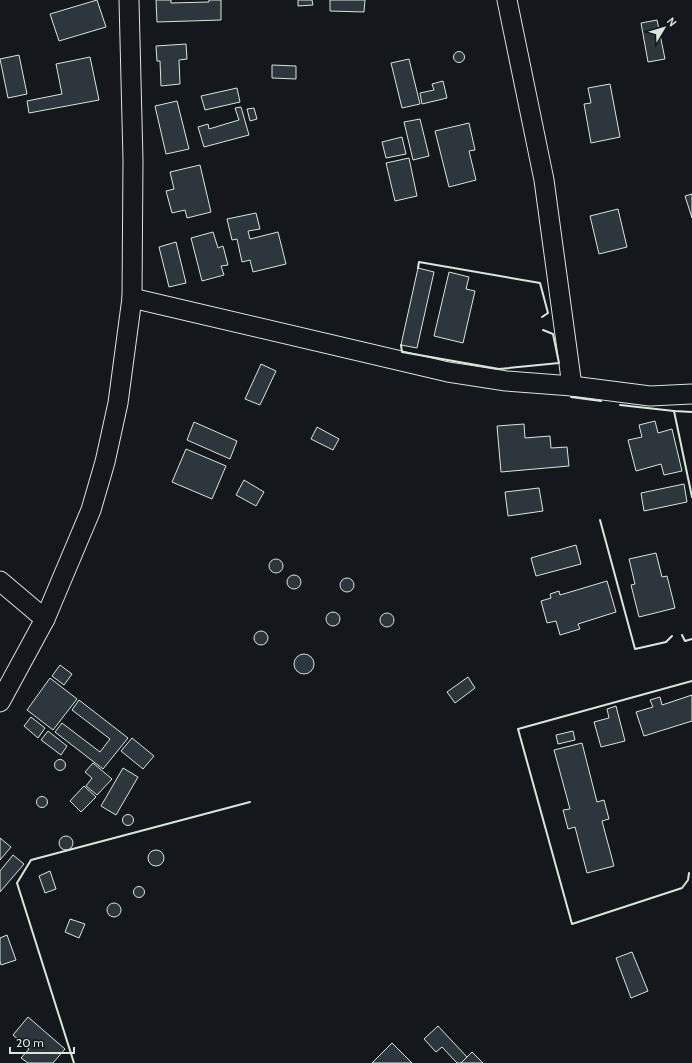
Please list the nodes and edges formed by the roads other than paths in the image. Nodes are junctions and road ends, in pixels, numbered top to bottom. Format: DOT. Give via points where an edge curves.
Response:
graph roads {
  1 [pos="130,0"];
  2 [pos="507,0"];
  3 [pos="132,298"];
  4 [pos="572,386"];
  5 [pos="692,394"];
  6 [pos="0,581"];
  7 [pos="45,619"];
  8 [pos="0,702"];
  1 -- 3 [label="street"];
  2 -- 4 [label="street" via="544,180"];
  3 -- 4 [label="street" via="448,372 506,381"];
  3 -- 7 [label="street" via="118,403 105,462 91,510"];
  4 -- 5 [label="street" via="650,396"];
  6 -- 7 [label="street"];
  7 -- 8 [label="street"];
}
